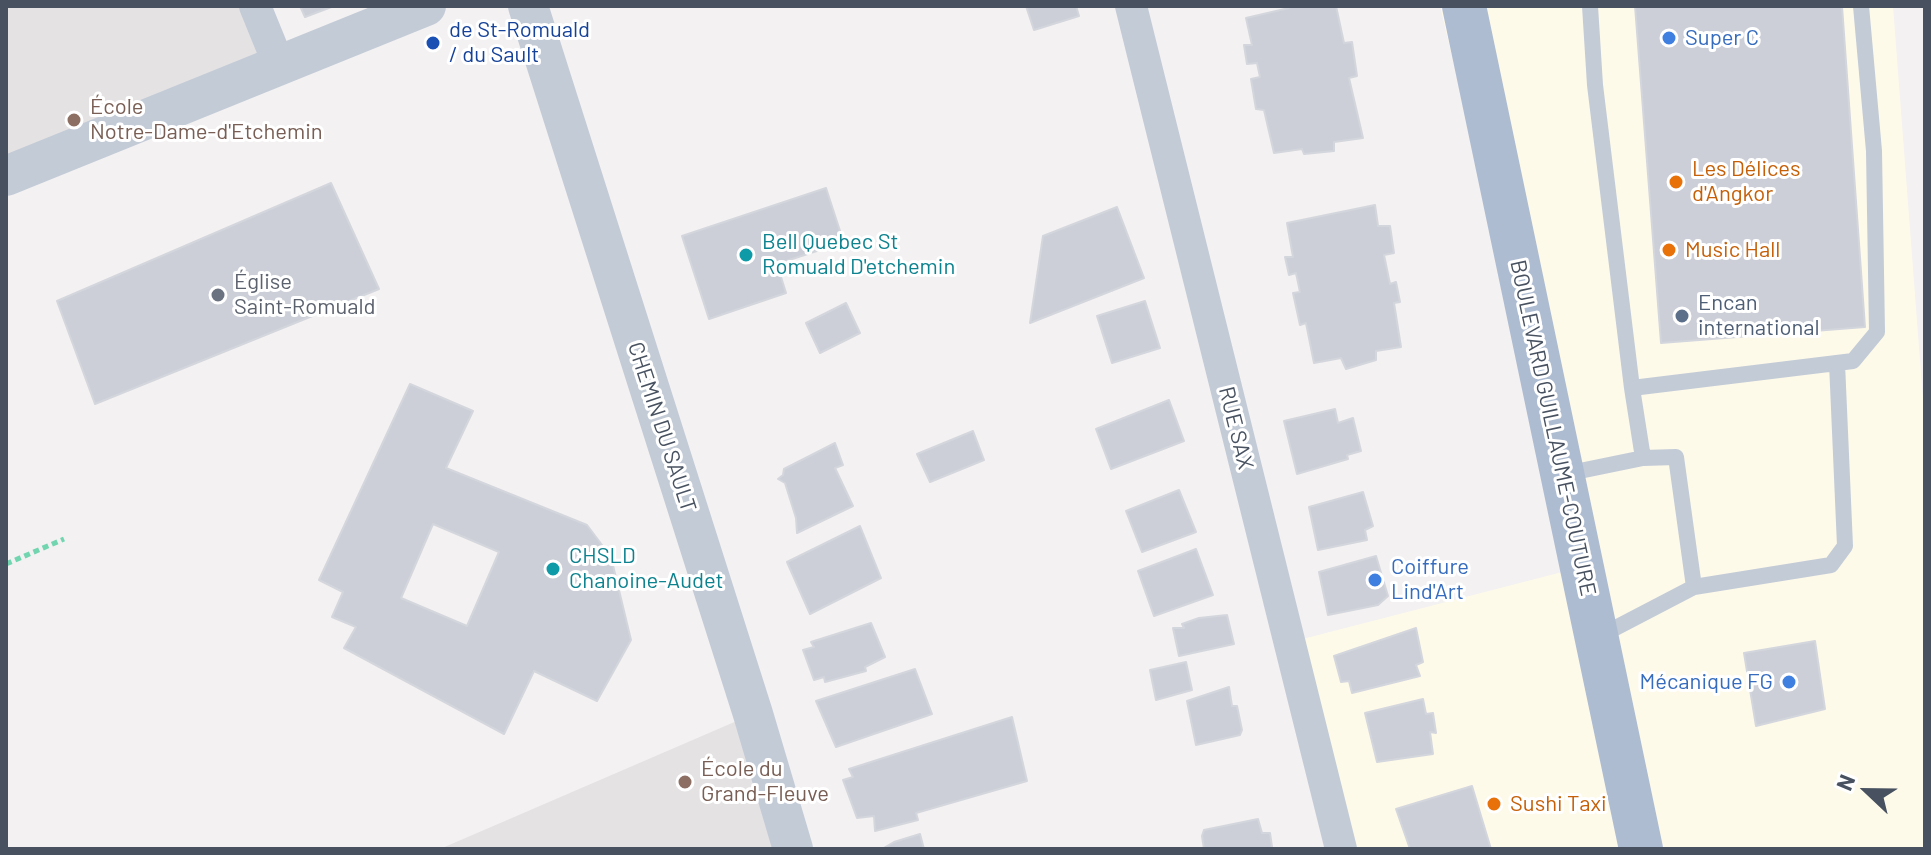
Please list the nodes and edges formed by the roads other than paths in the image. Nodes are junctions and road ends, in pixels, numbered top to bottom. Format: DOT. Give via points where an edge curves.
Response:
graph roads {
  1 [pos="255,6"];
  2 [pos="426,6"];
  3 [pos="528,6"];
  4 [pos="1131,6"];
  5 [pos="1464,6"];
  6 [pos="1590,6"];
  7 [pos="1861,6"];
  8 [pos="279,65"];
  9 [pos="6,176"];
  10 [pos="1837,363"];
  11 [pos="1632,388"];
  12 [pos="1643,458"];
  13 [pos="1562,474"];
  14 [pos="1694,587"];
  15 [pos="1597,638"];
  16 [pos="793,849"];
  17 [pos="1341,849"];
  18 [pos="1641,849"];
  1 -- 8 [label="street"];
  2 -- 8 [label="street"];
  3 -- 16 [label="street, CHEMIN DU SAULT"];
  4 -- 17 [label="street, RUE SAX"];
  5 -- 13 [label="main road, BOULEVARD GUILLAUME-COUTURE"];
  6 -- 11 [label="lane"];
  7 -- 10 [label="lane" via="1874,151 1877,332 1853,361"];
  8 -- 9 [label="street"];
  10 -- 11 [label="lane"];
  10 -- 14 [label="lane" via="1845,546 1831,565"];
  11 -- 12 [label="lane"];
  12 -- 13 [label="lane"];
  12 -- 14 [label="lane" via="1676,457"];
  13 -- 15 [label="main road, BOULEVARD GUILLAUME-COUTURE"];
  14 -- 15 [label="lane"];
  15 -- 18 [label="main road, BOULEVARD GUILLAUME-COUTURE"];
}
